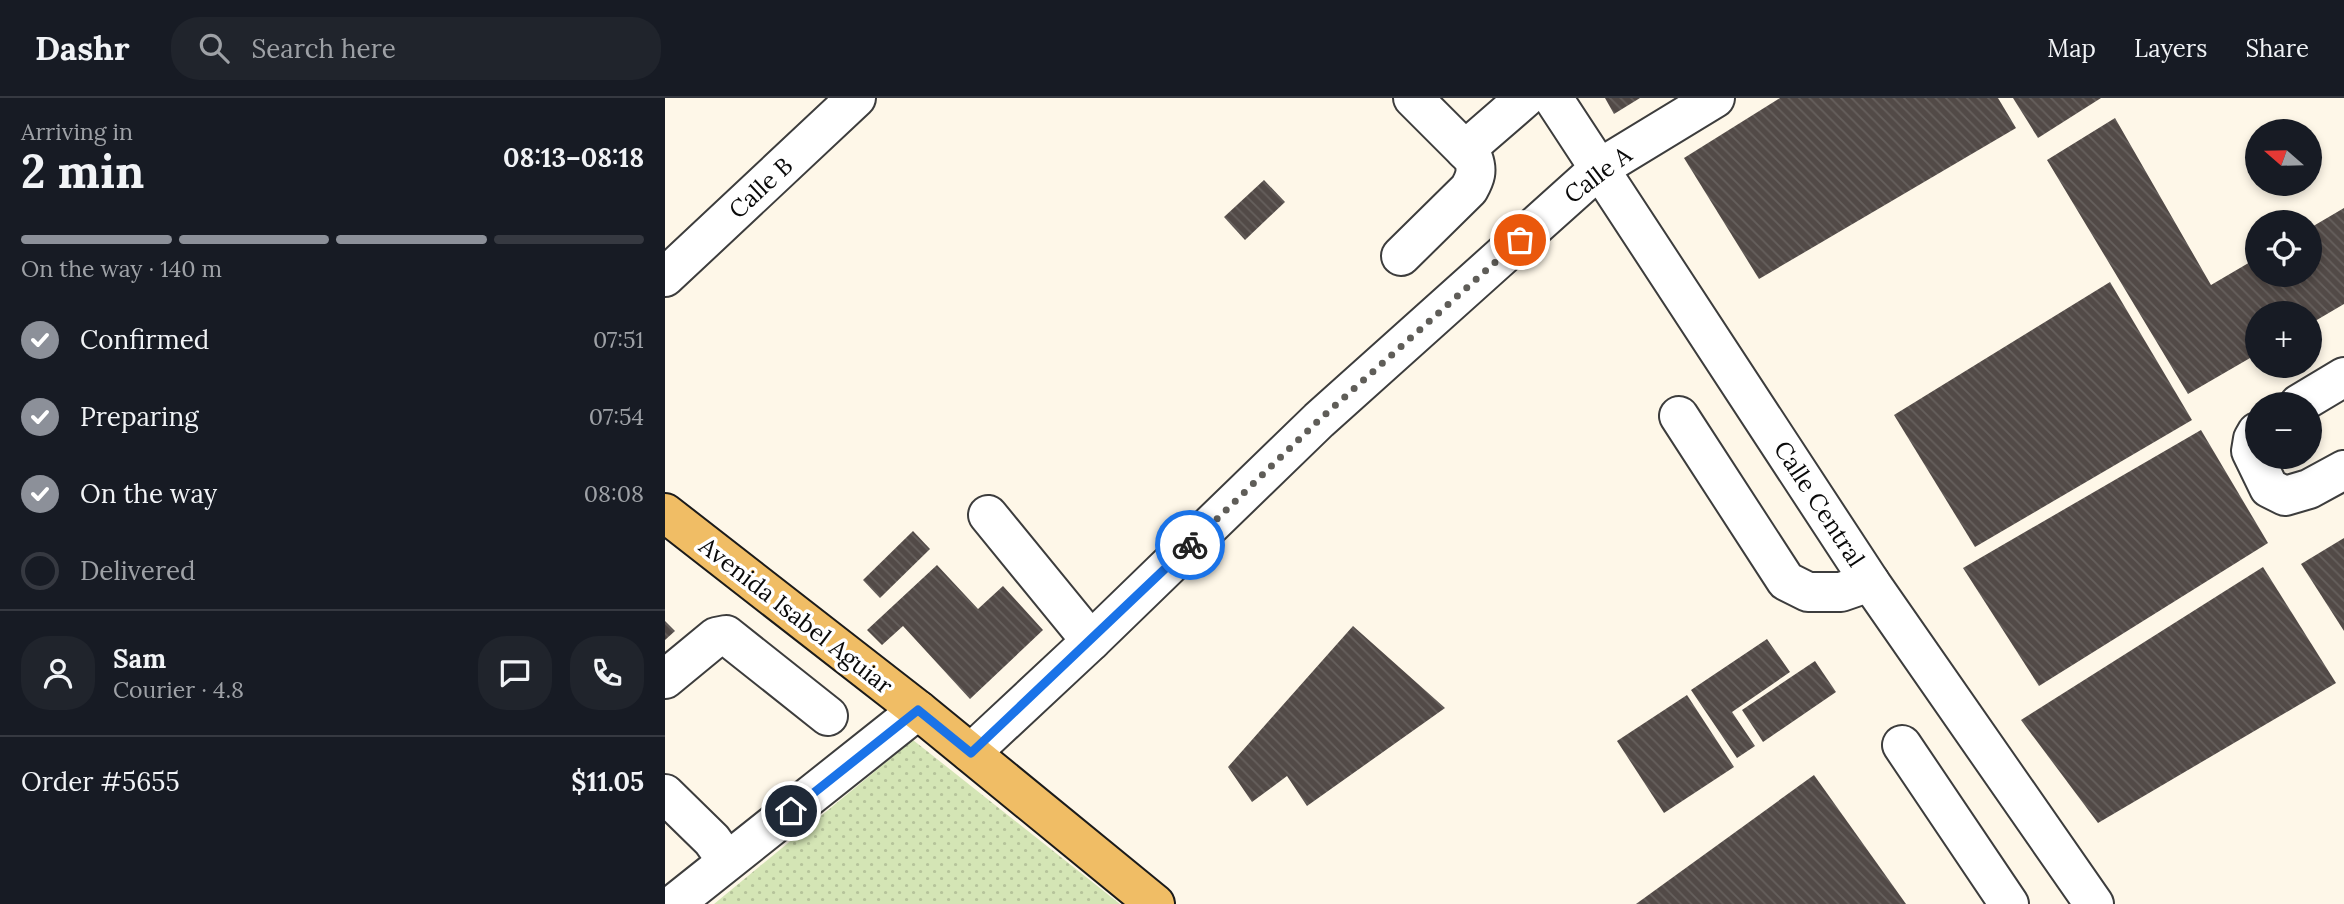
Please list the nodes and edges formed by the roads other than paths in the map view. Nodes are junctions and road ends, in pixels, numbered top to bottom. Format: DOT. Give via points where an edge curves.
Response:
graph roads {
  1 [pos="856,98"];
  2 [pos="1413,98"];
  3 [pos="1525,98"];
  4 [pos="1553,98"];
  5 [pos="1715,98"];
  6 [pos="1465,150"];
  7 [pos="1600,168"];
  8 [pos="1401,256"];
  9 [pos="665,277"];
  10 [pos="2344,377"];
  11 [pos="2319,392"];
  12 [pos="1679,416"];
  13 [pos="2260,469"];
  14 [pos="2344,470"];
  15 [pos="665,513"];
  16 [pos="988,515"];
  17 [pos="1870,582"];
  18 [pos="1091,641"];
  19 [pos="665,679"];
  20 [pos="918,710"];
  21 [pos="828,716"];
  22 [pos="1902,746"];
  23 [pos="971,753"];
  24 [pos="673,817"];
  25 [pos="727,861"];
  26 [pos="674,904"];
  27 [pos="1155,904"];
  28 [pos="2008,904"];
  29 [pos="2094,904"];
  1 -- 9 [label="street, Calle B"];
  2 -- 6 [label="street"];
  3 -- 6 [label="street"];
  4 -- 7 [label="street, Calle Central"];
  5 -- 7 [label="street, Calle A"];
  6 -- 8 [label="street" via="1477,168 1469,189"];
  7 -- 17 [label="street, Calle Central"];
  7 -- 18 [label="street, Calle A" via="1319,420"];
  10 -- 11 [label="street"];
  12 -- 17 [label="street" via="1786,581 1808,592 1841,592"];
  13 -- 14 [label="street" via="2269,488 2285,496"];
  15 -- 20 [label="main road, Avenida Isabel Aguiar"];
  16 -- 18 [label="street"];
  17 -- 29 [label="street, Calle Central"];
  18 -- 23 [label="street, Calle A"];
  19 -- 21 [label="street" via="716,637 726,635"];
  20 -- 23 [label="main road, Avenida Isabel Aguiar"];
  20 -- 25 [label="street"];
  22 -- 28 [label="street"];
  23 -- 27 [label="main road, Avenida Isabel Aguiar"];
  24 -- 25 [label="street" via="712,840"];
  25 -- 26 [label="street"];
}
